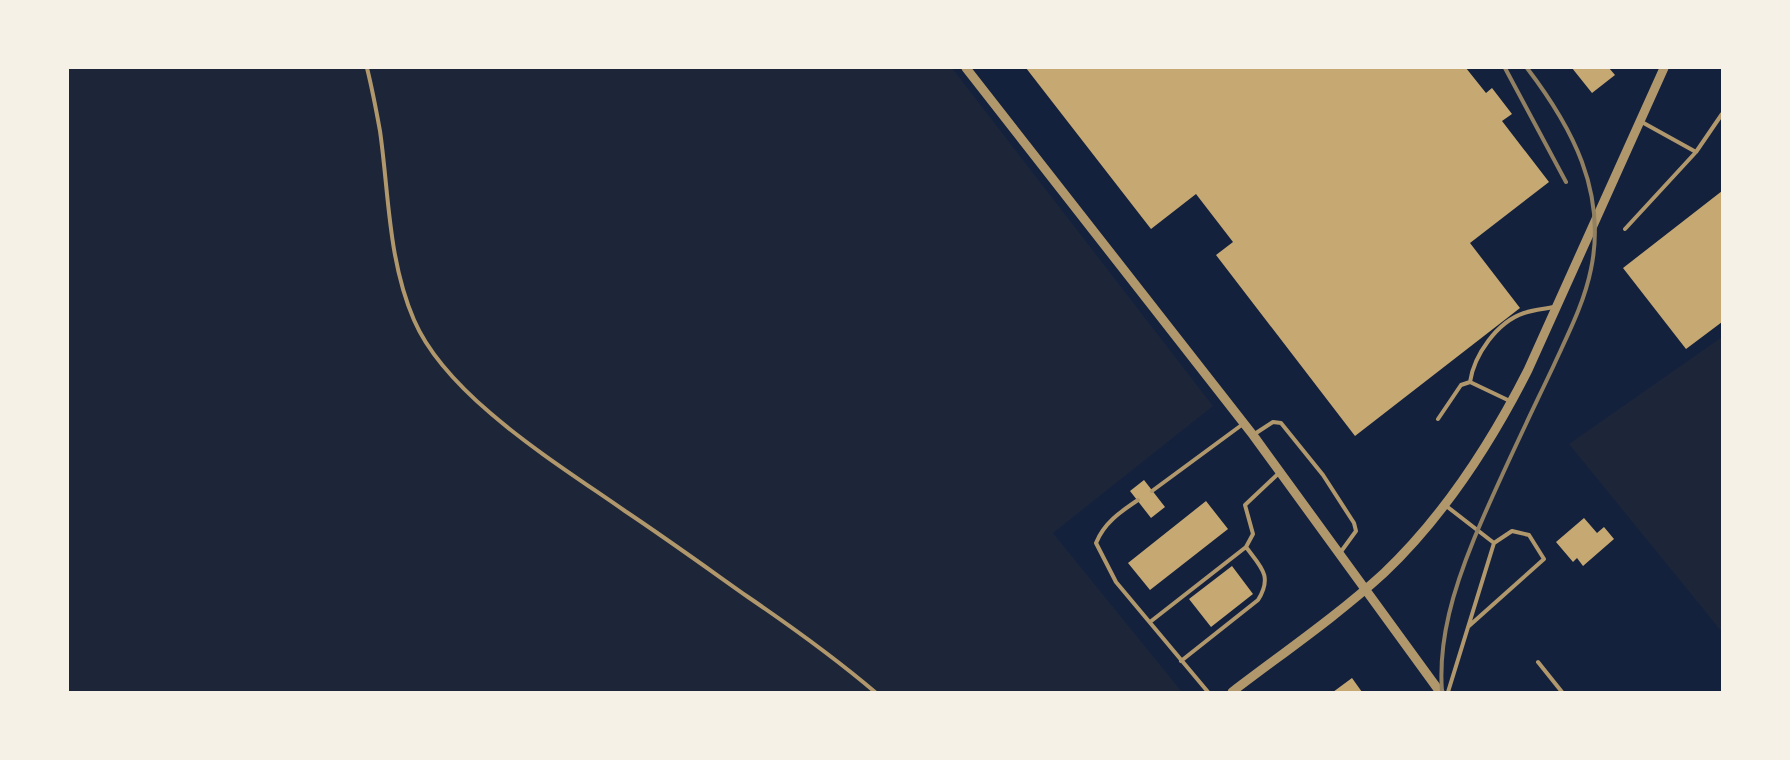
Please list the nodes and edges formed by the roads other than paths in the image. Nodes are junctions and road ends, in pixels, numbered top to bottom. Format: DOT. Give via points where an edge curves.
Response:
graph roads {
  1 [pos="367,68"];
  2 [pos="966,68"];
  3 [pos="1664,68"];
  4 [pos="1722,114"];
  5 [pos="1640,121"];
  6 [pos="1696,152"];
  7 [pos="1625,229"];
  8 [pos="1557,307"];
  9 [pos="1470,382"];
  10 [pos="1512,402"];
  11 [pos="1438,419"];
  12 [pos="1244,424"];
  13 [pos="1252,435"];
  14 [pos="1280,472"];
  15 [pos="1152,491"];
  16 [pos="1138,500"];
  17 [pos="1445,505"];
  18 [pos="1494,543"];
  19 [pos="1246,546"];
  20 [pos="1340,553"];
  21 [pos="1366,588"];
  22 [pos="1150,622"];
  23 [pos="1468,627"];
  24 [pos="1181,661"];
  25 [pos="1538,662"];
  26 [pos="875,692"];
  27 [pos="1208,692"];
  28 [pos="1232,692"];
  29 [pos="1440,692"];
  30 [pos="1448,692"];
  31 [pos="1562,692"];
  1 -- 26 [label="lane" via="380,131 391,229 403,294 415,323 447,370 506,425 792,627"];
  2 -- 12 [label="street"];
  3 -- 5 [label="street"];
  4 -- 6 [label="lane"];
  5 -- 6 [label="lane"];
  5 -- 8 [label="street"];
  6 -- 7 [label="lane"];
  8 -- 9 [label="lane" via="1522,314 1501,327 1478,358"];
  8 -- 10 [label="street"];
  9 -- 10 [label="lane"];
  9 -- 11 [label="lane" via="1461,385"];
  10 -- 17 [label="street" via="1484,451"];
  12 -- 13 [label="street"];
  12 -- 15 [label="lane"];
  13 -- 14 [label="street"];
  13 -- 20 [label="lane" via="1274,422 1281,423 1323,475 1356,531"];
  14 -- 19 [label="lane" via="1245,505 1253,534"];
  14 -- 20 [label="street"];
  16 -- 22 [label="lane" via="1116,515 1100,532 1096,543 1116,582"];
  17 -- 18 [label="lane"];
  17 -- 21 [label="street" via="1399,557"];
  18 -- 23 [label="lane"];
  18 -- 23 [label="lane" via="1512,531 1529,535 1544,559"];
  19 -- 22 [label="lane"];
  19 -- 24 [label="lane" via="1262,569 1266,580 1264,590 1258,600"];
  20 -- 21 [label="street"];
  21 -- 28 [label="street"];
  21 -- 29 [label="street"];
  22 -- 24 [label="lane"];
  23 -- 30 [label="lane"];
  24 -- 27 [label="lane"];
  25 -- 31 [label="lane"];
}
